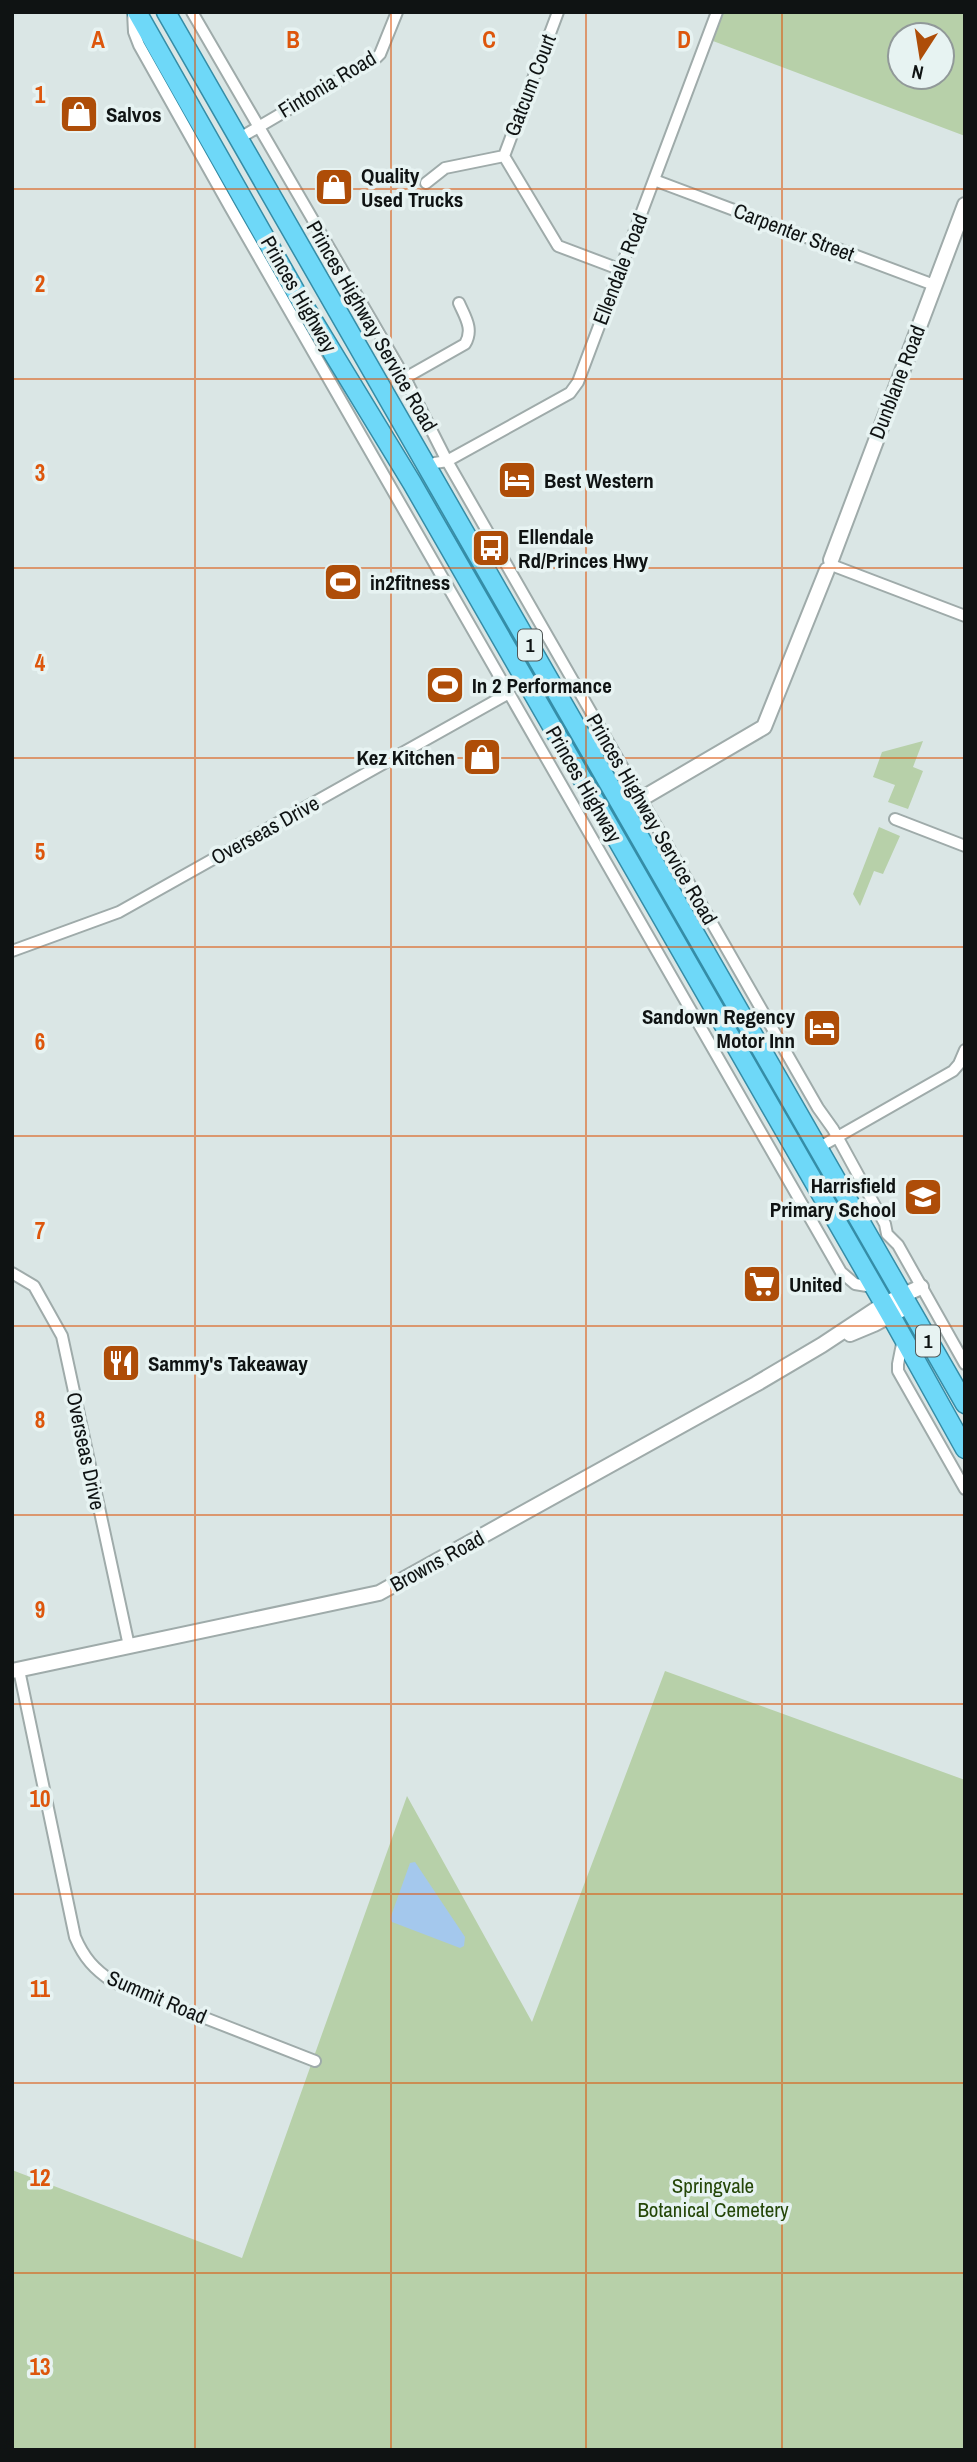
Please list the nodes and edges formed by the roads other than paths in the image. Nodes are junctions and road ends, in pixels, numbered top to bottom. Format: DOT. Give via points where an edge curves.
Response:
graph roads {
  1 [pos="135,12"];
  2 [pos="166,12"];
  3 [pos="192,12"];
  4 [pos="397,12"];
  5 [pos="558,12"];
  6 [pos="717,12"];
  7 [pos="256,126"];
  8 [pos="238,139"];
  9 [pos="504,156"];
  10 [pos="654,180"];
  11 [pos="426,183"];
  12 [pos="965,205"];
  13 [pos="619,269"];
  14 [pos="934,285"];
  15 [pos="459,303"];
  16 [pos="405,378"];
  17 [pos="447,461"];
  18 [pos="428,467"];
  19 [pos="412,483"];
  20 [pos="439,485"];
  21 [pos="831,565"];
  22 [pos="965,616"];
  23 [pos="509,693"];
  24 [pos="641,799"];
  25 [pos="622,806"];
  26 [pos="895,820"];
  27 [pos="634,825"];
  28 [pos="965,846"];
  29 [pos="675,942"];
  30 [pos="12,951"];
  31 [pos="965,1050"];
  32 [pos="837,1138"];
  33 [pos="818,1148"];
  34 [pos="12,1273"];
  35 [pos="873,1287"];
  36 [pos="921,1287"];
  37 [pos="905,1300"];
  38 [pos="887,1310"];
  39 [pos="903,1338"];
  40 [pos="965,1364"];
  41 [pos="964,1399"];
  42 [pos="965,1449"];
  43 [pos="965,1489"];
  44 [pos="129,1646"];
  45 [pos="15,1671"];
  46 [pos="315,2061"];
  1 -- 19 [label="highway, Princes Highway / 1"];
  1 -- 23 [label="street" via="139,45"];
  2 -- 8 [label="highway, Princes Highway / 1"];
  3 -- 7 [label="street"];
  4 -- 7 [label="street, Fintonia Road" via="376,58"];
  5 -- 9 [label="street, Gatcum Court"];
  6 -- 10 [label="street, Ellendale Road"];
  7 -- 8 [label="street, Fintonia Road"];
  7 -- 16 [label="street, Princes Highway Service Road"];
  8 -- 18 [label="highway, Princes Highway / 1"];
  9 -- 11 [label="street" via="445,168"];
  9 -- 13 [label="street, Gatcum Court" via="558,246"];
  10 -- 13 [label="street, Ellendale Road"];
  10 -- 14 [label="street, Carpenter Street"];
  12 -- 14 [label="street, Dunblane Road"];
  13 -- 17 [label="street, Ellendale Road" via="570,393"];
  14 -- 21 [label="street, Dunblane Road"];
  15 -- 16 [label="street" via="469,326 465,344"];
  16 -- 17 [label="street, Princes Highway Service Road"];
  17 -- 18 [label="street, Ellendale Road"];
  17 -- 20 [label="street"];
  17 -- 24 [label="street, Princes Highway Service Road"];
  18 -- 19 [label="highway"];
  18 -- 20 [label="highway, Princes Highway / 1"];
  19 -- 29 [label="highway, Princes Highway / 1"];
  20 -- 25 [label="highway, Princes Highway / 1"];
  21 -- 22 [label="street"];
  21 -- 24 [label="street, Dunblane Road" via="764,727"];
  23 -- 30 [label="street, Overseas Drive" via="119,912"];
  23 -- 35 [label="street" via="841,1272 855,1284"];
  24 -- 25 [label="street, Dunblane Road"];
  24 -- 27 [label="street"];
  24 -- 32 [label="street, Princes Highway Service Road"];
  25 -- 27 [label="highway, Princes Highway / 1"];
  25 -- 29 [label="highway" via="618,823 658,895"];
  26 -- 28 [label="street"];
  27 -- 33 [label="highway, Princes Highway / 1"];
  29 -- 35 [label="highway, Princes Highway / 1"];
  31 -- 32 [label="street" via="953,1071"];
  32 -- 33 [label="street"];
  32 -- 36 [label="street, Princes Highway Service Road" via="887,1234"];
  33 -- 37 [label="highway, Princes Highway / 1"];
  34 -- 44 [label="street, Overseas Drive" via="34,1286 62,1336"];
  35 -- 38 [label="highway, Princes Highway / 1"];
  36 -- 37 [label="street, Browns Road"];
  36 -- 40 [label="street, Princes Highway Service Road"];
  37 -- 38 [label="street, Browns Road"];
  37 -- 41 [label="highway, Princes Highway / 1"];
  38 -- 39 [label="highway, Princes Highway / 1"];
  38 -- 44 [label="street, Browns Road" via="379,1593"];
  39 -- 42 [label="highway, Princes Highway / 1"];
  39 -- 43 [label="street" via="898,1371"];
  44 -- 45 [label="street, Browns Road"];
  45 -- 46 [label="street, Summit Road" via="75,1937 84,1957 113,1982"];
}
